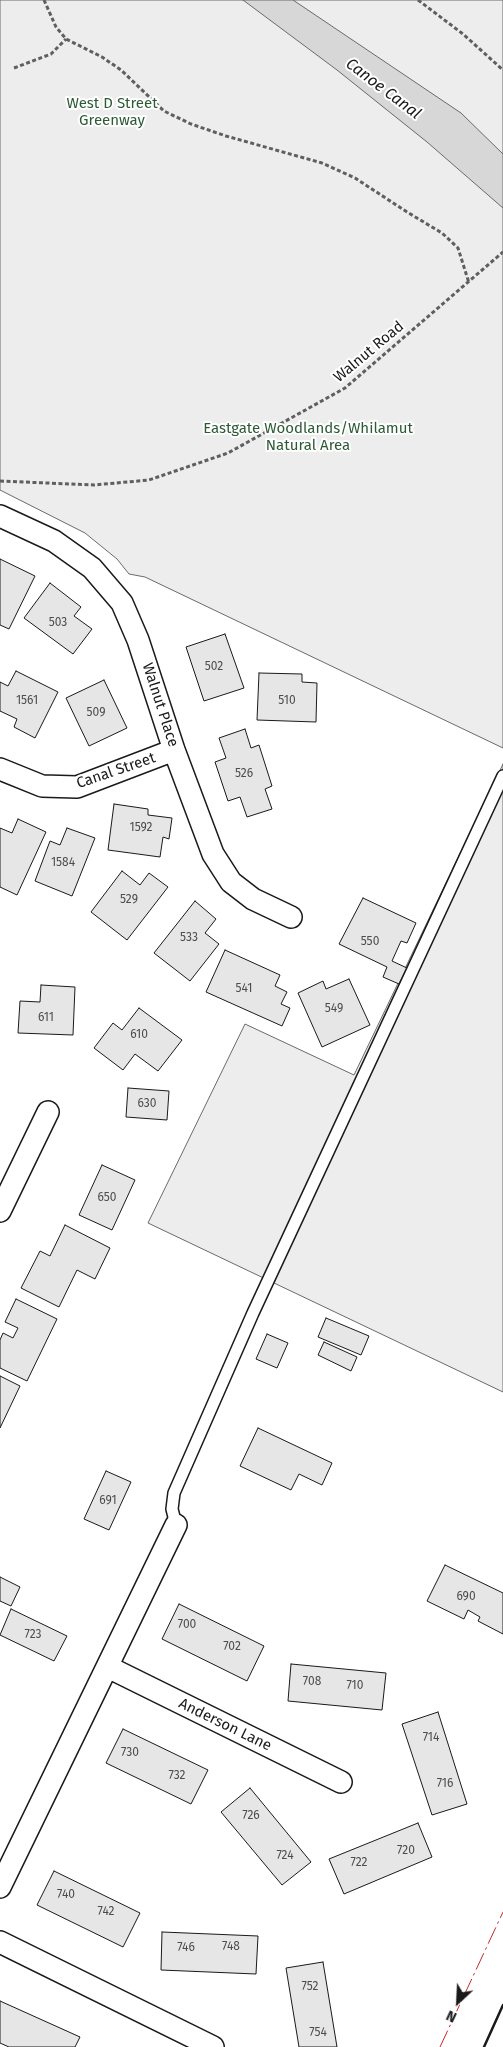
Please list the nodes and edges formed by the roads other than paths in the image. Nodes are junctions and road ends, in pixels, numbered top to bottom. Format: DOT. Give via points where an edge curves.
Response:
graph roads {
  1 [pos="0,516"];
  2 [pos="174,750"];
  3 [pos="0,769"];
  4 [pos="503,776"];
  5 [pos="291,918"];
  6 [pos="48,1112"];
  7 [pos="0,1211"];
  8 [pos="176,1525"];
  9 [pos="108,1667"];
  10 [pos="341,1782"];
  11 [pos="0,1887"];
  12 [pos="0,1942"];
  13 [pos="213,2047"];
  1 -- 2 [label="street, Walnut Place" via="54,541 92,568 122,603 138,640"];
  2 -- 3 [label="street, Canal Street" via="76,787 42,786"];
  2 -- 5 [label="street, Walnut Place" via="213,854 232,882 253,899"];
  4 -- 8 [label="lane" via="257,1305 174,1493 172,1509"];
  6 -- 7 [label="street"];
  8 -- 9 [label="street"];
  9 -- 10 [label="street, Anderson Lane"];
  9 -- 11 [label="street"];
  12 -- 13 [label="street"];
}
